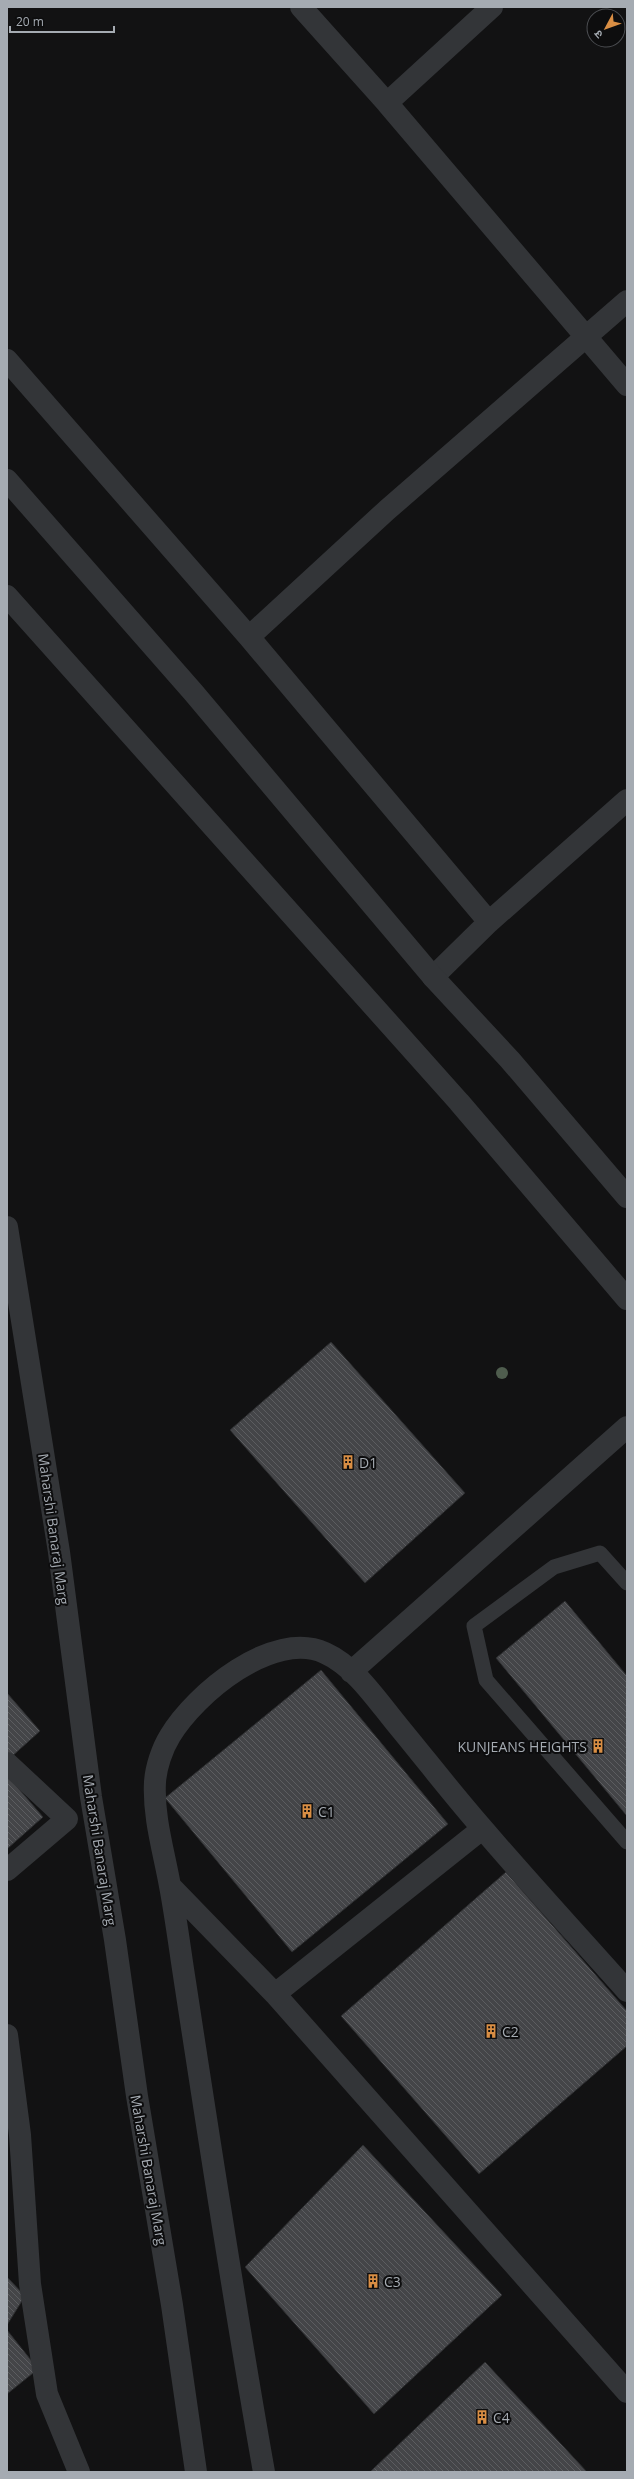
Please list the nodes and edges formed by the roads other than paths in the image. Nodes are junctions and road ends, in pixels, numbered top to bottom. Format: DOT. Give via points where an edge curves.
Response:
graph roads {
  1 [pos="301,7"];
  2 [pos="492,7"];
  3 [pos="388,104"];
  4 [pos="627,301"];
  5 [pos="587,336"];
  6 [pos="7,360"];
  7 [pos="627,384"];
  8 [pos="7,480"];
  9 [pos="7,596"];
  10 [pos="249,637"];
  11 [pos="627,800"];
  12 [pos="489,922"];
  13 [pos="433,977"];
  14 [pos="627,1196"];
  15 [pos="7,1227"];
  16 [pos="627,1299"];
  17 [pos="627,1427"];
  18 [pos="627,1583"];
  19 [pos="351,1672"];
  20 [pos="7,1763"];
  21 [pos="482,1829"];
  22 [pos="627,1842"];
  23 [pos="7,1870"];
  24 [pos="171,1887"];
  25 [pos="627,1991"];
  26 [pos="275,1994"];
  27 [pos="7,2035"];
  28 [pos="627,2392"];
  29 [pos="79,2472"];
  30 [pos="196,2472"];
  31 [pos="264,2472"];
  1 -- 3 [label="street"];
  2 -- 3 [label="street"];
  3 -- 5 [label="street"];
  4 -- 5 [label="street"];
  5 -- 7 [label="street"];
  5 -- 10 [label="street" via="387,510"];
  6 -- 10 [label="street"];
  8 -- 13 [label="street" via="193,692"];
  9 -- 16 [label="street" via="459,1102"];
  10 -- 12 [label="street"];
  11 -- 12 [label="street"];
  12 -- 13 [label="street"];
  13 -- 14 [label="street" via="510,1060"];
  15 -- 30 [label="street, Maharshi Banaraj Marg" via="59,1552 91,1797"];
  17 -- 19 [label="street"];
  18 -- 22 [label="lane" via="600,1553 554,1567 474,1626 486,1680"];
  19 -- 21 [label="street" via="373,1695"];
  19 -- 24 [label="street" via="326,1653 308,1648 287,1648 246,1664 218,1684 185,1714 168,1738 158,1763 155,1782 156,1813"];
  20 -- 23 [label="street" via="67,1819"];
  21 -- 25 [label="street"];
  21 -- 26 [label="street"];
  24 -- 26 [label="street"];
  24 -- 31 [label="street" via="236,2317"];
  26 -- 28 [label="street"];
  27 -- 29 [label="street" via="20,2135 30,2284 47,2394"];
}
